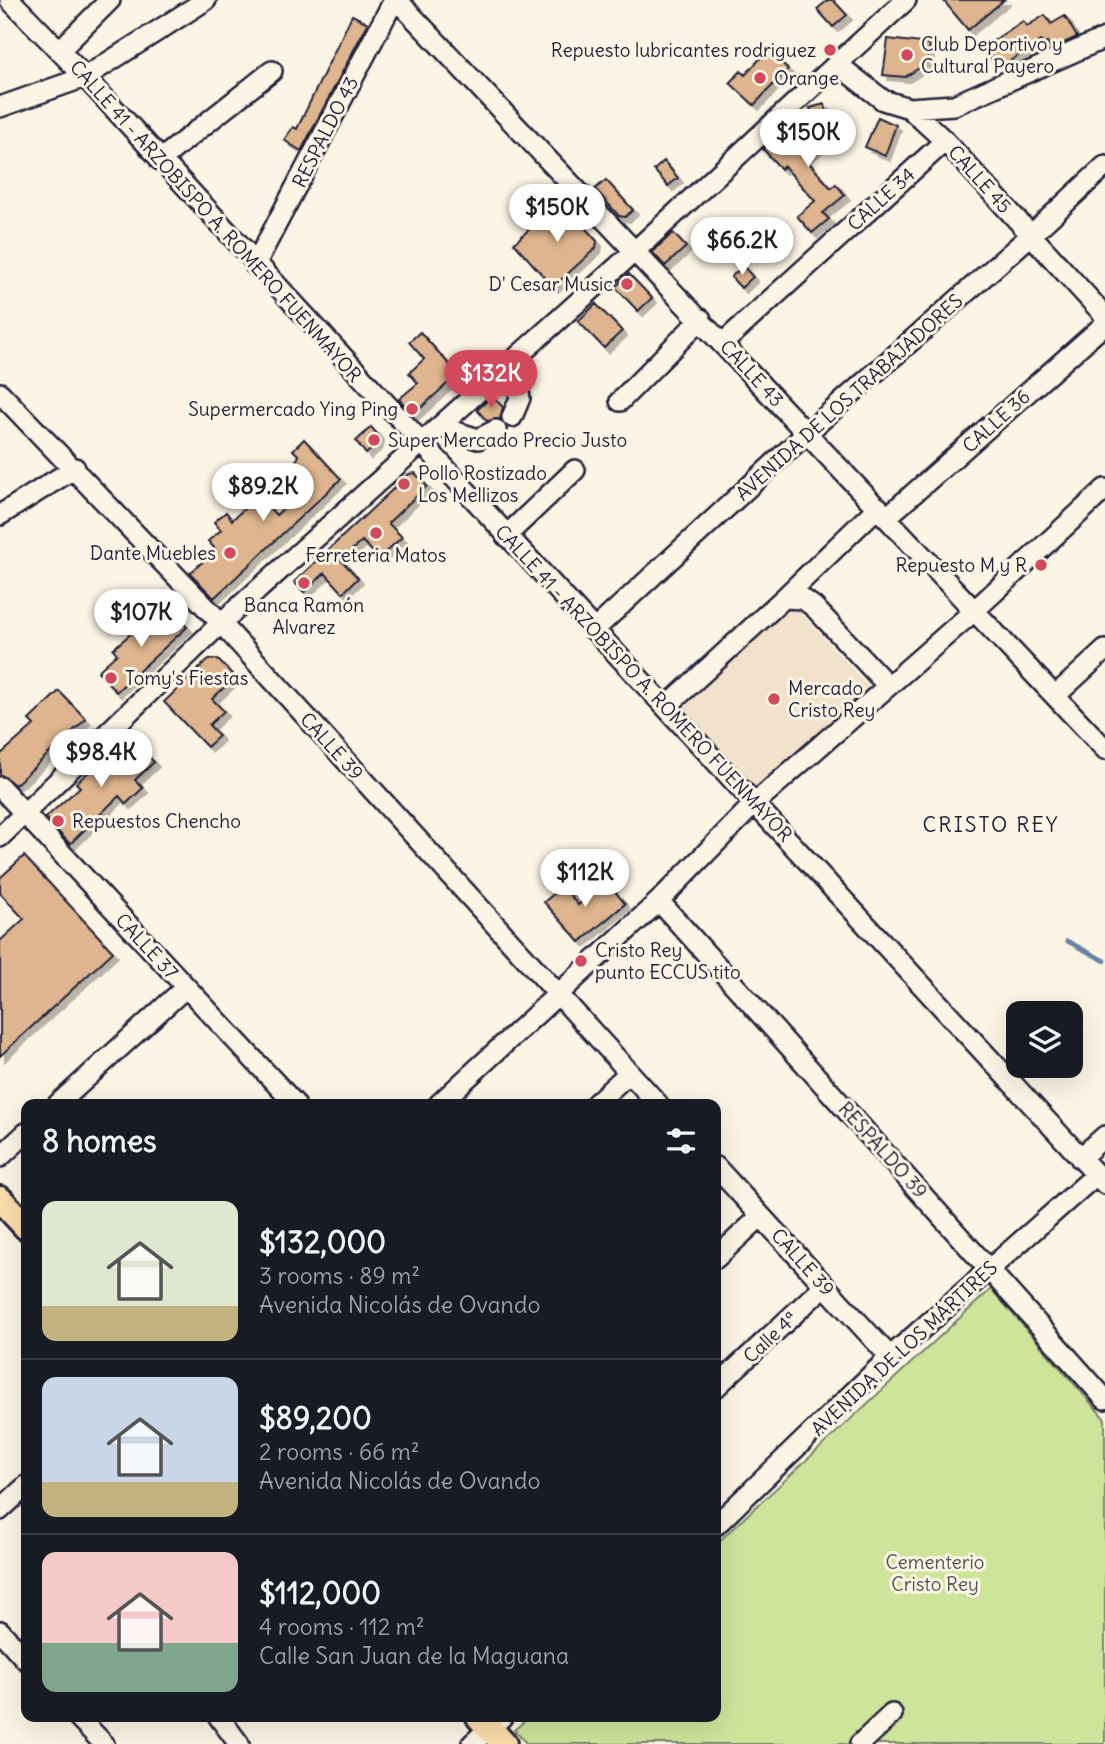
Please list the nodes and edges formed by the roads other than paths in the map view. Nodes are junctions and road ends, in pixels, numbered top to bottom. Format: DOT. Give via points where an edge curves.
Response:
graph roads {
  1 [pos="10,0"];
  2 [pos="110,0"];
  3 [pos="206,0"];
  4 [pos="395,0"];
  5 [pos="905,0"];
  6 [pos="1105,38"];
  7 [pos="60,50"];
  8 [pos="837,64"];
  9 [pos="272,71"];
  10 [pos="85,76"];
  11 [pos="0,107"];
  12 [pos="909,108"];
  13 [pos="945,141"];
  14 [pos="160,160"];
  15 [pos="1105,166"];
  16 [pos="1031,235"];
  17 [pos="636,250"];
  18 [pos="255,265"];
  19 [pos="1105,316"];
  20 [pos="701,319"];
  21 [pos="1105,324"];
  22 [pos="723,342"];
  23 [pos="513,362"];
  24 [pos="0,393"];
  25 [pos="620,401"];
  26 [pos="512,417"];
  27 [pos="441,428"];
  28 [pos="496,430"];
  29 [pos="808,432"];
  30 [pos="422,445"];
  31 [pos="75,468"];
  32 [pos="575,470"];
  33 [pos="1105,489"];
  34 [pos="883,512"];
  35 [pos="0,515"];
  36 [pos="506,536"];
  37 [pos="784,598"];
  38 [pos="975,610"];
  39 [pos="221,623"];
  40 [pos="594,630"];
  41 [pos="1105,650"];
  42 [pos="888,686"];
  43 [pos="1055,696"];
  44 [pos="666,706"];
  45 [pos="1105,749"];
  46 [pos="0,787"];
  47 [pos="756,802"];
  48 [pos="25,815"];
  49 [pos="0,837"];
  50 [pos="659,901"];
  51 [pos="186,988"];
  52 [pos="557,995"];
  53 [pos="629,1073"];
  54 [pos="64,1099"];
  55 [pos="290,1099"];
  56 [pos="444,1099"];
  57 [pos="600,1099"];
  58 [pos="653,1099"];
  59 [pos="1105,1136"];
  60 [pos="21,1138"];
  61 [pos="0,1157"];
  62 [pos="1080,1158"];
  63 [pos="721,1172"];
  64 [pos="1100,1180"];
  65 [pos="0,1199"];
  66 [pos="761,1216"];
  67 [pos="21,1222"];
  68 [pos="721,1253"];
  69 [pos="990,1269"];
  70 [pos="824,1286"];
  71 [pos="890,1357"];
  72 [pos="721,1382"];
  73 [pos="1105,1399"];
  74 [pos="21,1491"];
  75 [pos="0,1510"];
  76 [pos="721,1520"];
  77 [pos="0,1631"];
  78 [pos="21,1654"];
  79 [pos="892,1714"];
  80 [pos="83,1722"];
  81 [pos="223,1722"];
  82 [pos="862,1743"];
  83 [pos="104,1744"];
  84 [pos="239,1744"];
  1 -- 7 [label="street, CALLE 41 - ARZOBISPO A. ROMERO FUENMAYOR"];
  2 -- 7 [label="street"];
  3 -- 10 [label="street"];
  4 -- 17 [label="street, CALLE 43"];
  4 -- 18 [label="street, RESPALDO 43"];
  5 -- 8 [label="street"];
  6 -- 12 [label="street" via="954,104"];
  7 -- 10 [label="street, CALLE 41 - ARZOBISPO A. ROMERO FUENMAYOR"];
  8 -- 12 [label="street, CALLE 45" via="883,100"];
  8 -- 17 [label="street"];
  9 -- 14 [label="street"];
  10 -- 11 [label="street"];
  10 -- 14 [label="street, CALLE 41 - ARZOBISPO A. ROMERO FUENMAYOR"];
  12 -- 13 [label="street, CALLE 45"];
  13 -- 16 [label="street, CALLE 45"];
  13 -- 22 [label="street, CALLE 34"];
  14 -- 18 [label="street, CALLE 41 - ARZOBISPO A. ROMERO FUENMAYOR"];
  15 -- 16 [label="street, AVENIDA DE LOS TRABAJADORES"];
  16 -- 19 [label="street, CALLE 45"];
  16 -- 29 [label="street, AVENIDA DE LOS TRABAJADORES"];
  17 -- 20 [label="street, CALLE 43"];
  17 -- 23 [label="street"];
  18 -- 30 [label="street, CALLE 41 - ARZOBISPO A. ROMERO FUENMAYOR"];
  20 -- 22 [label="street, CALLE 43"];
  20 -- 25 [label="street"];
  21 -- 34 [label="street, CALLE 36"];
  22 -- 29 [label="street, CALLE 43"];
  23 -- 26 [label="street" via="520,398"];
  23 -- 27 [label="street"];
  24 -- 31 [label="street, CALLE 39"];
  27 -- 28 [label="street" via="478,439"];
  27 -- 30 [label="street"];
  29 -- 34 [label="street, CALLE 43"];
  29 -- 40 [label="street, AVENIDA DE LOS TRABAJADORES"];
  30 -- 36 [label="street, CALLE 41 - ARZOBISPO A. ROMERO FUENMAYOR"];
  30 -- 39 [label="street"];
  31 -- 35 [label="street"];
  31 -- 39 [label="street, CALLE 39"];
  32 -- 36 [label="street"];
  33 -- 38 [label="street"];
  34 -- 37 [label="street, CALLE 36"];
  34 -- 38 [label="street, CALLE 43"];
  36 -- 40 [label="street, CALLE 41 - ARZOBISPO A. ROMERO FUENMAYOR"];
  37 -- 42 [label="street" via="803,600 814,607"];
  37 -- 44 [label="street, CALLE 36"];
  38 -- 42 [label="street"];
  38 -- 43 [label="street, CALLE 43"];
  39 -- 48 [label="street"];
  39 -- 52 [label="street, CALLE 39"];
  40 -- 44 [label="street, CALLE 41 - ARZOBISPO A. ROMERO FUENMAYOR"];
  41 -- 43 [label="street"];
  42 -- 47 [label="street"];
  43 -- 45 [label="street, CALLE 43"];
  44 -- 47 [label="street, CALLE 41 - ARZOBISPO A. ROMERO FUENMAYOR"];
  46 -- 48 [label="street, CALLE 37"];
  47 -- 50 [label="street"];
  47 -- 62 [label="street, CALLE 41 - ARZOBISPO A. ROMERO FUENMAYOR"];
  48 -- 49 [label="street"];
  48 -- 51 [label="street, CALLE 37"];
  50 -- 52 [label="street"];
  50 -- 69 [label="street, RESPALDO 39"];
  51 -- 54 [label="street"];
  51 -- 55 [label="street, CALLE 37"];
  52 -- 53 [label="street, CALLE 39"];
  52 -- 56 [label="street"];
  53 -- 57 [label="street"];
  53 -- 58 [label="street, CALLE 39"];
  59 -- 62 [label="street"];
  60 -- 61 [label="street"];
  62 -- 64 [label="street, CALLE 41 - ARZOBISPO A. ROMERO FUENMAYOR"];
  63 -- 66 [label="street, CALLE 39"];
  64 -- 69 [label="street, AVENIDA DE LOS MÁRTIRES"];
  65 -- 67 [label="main road"];
  66 -- 68 [label="street"];
  66 -- 70 [label="street, CALLE 39"];
  69 -- 71 [label="street, AVENIDA DE LOS MÁRTIRES"];
  69 -- 73 [label="street, RESPALDO 39"];
  70 -- 71 [label="street, CALLE 39"];
  70 -- 72 [label="street, Calle 4ª"];
  71 -- 76 [label="street, AVENIDA DE LOS MÁRTIRES"];
  74 -- 75 [label="street"];
  77 -- 78 [label="street"];
  79 -- 82 [label="street"];
  80 -- 83 [label="street"];
  81 -- 84 [label="street"];
}
